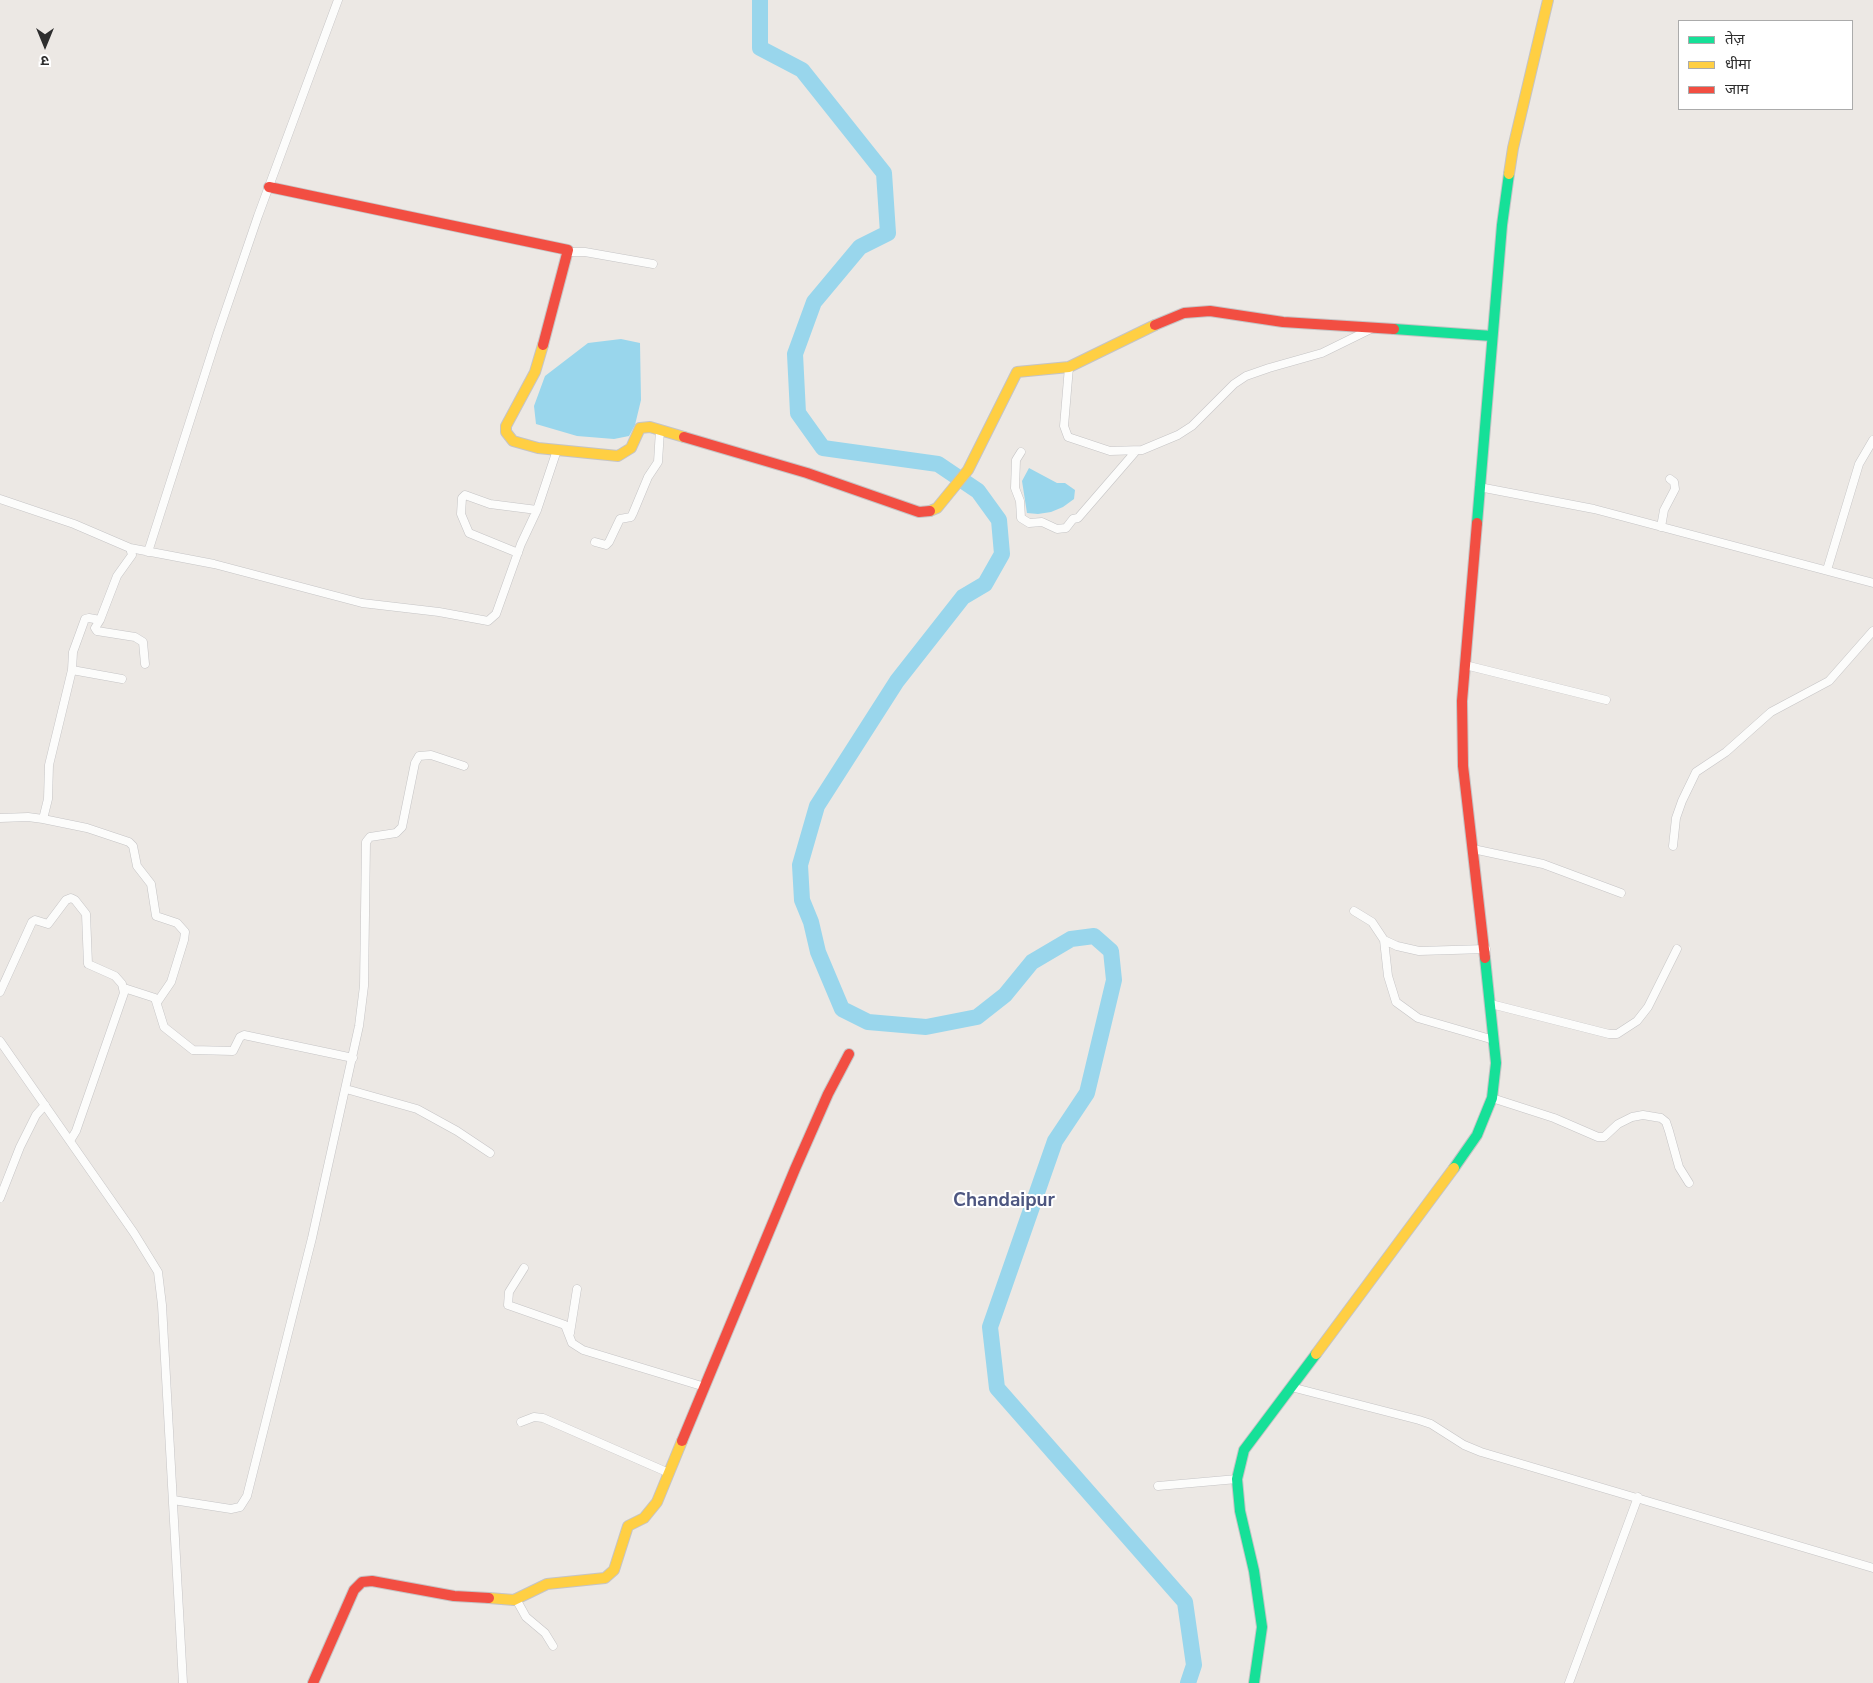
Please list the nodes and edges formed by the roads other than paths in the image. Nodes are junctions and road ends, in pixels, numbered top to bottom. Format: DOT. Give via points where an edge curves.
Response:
graph roads {
  1 [pos="338,0"];
  2 [pos="1548,0"];
  3 [pos="269,187"];
  4 [pos="568,252"];
  5 [pos="653,264"];
  6 [pos="1373,328"];
  7 [pos="1492,336"];
  8 [pos="1069,366"];
  9 [pos="660,430"];
  10 [pos="1873,440"];
  11 [pos="556,450"];
  12 [pos="1136,451"];
  13 [pos="1021,452"];
  14 [pos="1670,479"];
  15 [pos="1479,487"];
  16 [pos="0,500"];
  17 [pos="537,510"];
  18 [pos="1661,526"];
  19 [pos="595,542"];
  20 [pos="130,548"];
  21 [pos="148,552"];
  22 [pos="518,553"];
  23 [pos="1827,570"];
  24 [pos="1873,583"];
  25 [pos="100,620"];
  26 [pos="1873,631"];
  27 [pos="145,664"];
  28 [pos="1465,665"];
  29 [pos="72,670"];
  30 [pos="122,679"];
  31 [pos="1606,700"];
  32 [pos="464,766"];
  33 [pos="0,818"];
  34 [pos="43,819"];
  35 [pos="1673,846"];
  36 [pos="1473,849"];
  37 [pos="1621,893"];
  38 [pos="1354,911"];
  39 [pos="1384,940"];
  40 [pos="1486,949"];
  41 [pos="1676,949"];
  42 [pos="124,988"];
  43 [pos="0,992"];
  44 [pos="158,1001"];
  45 [pos="1492,1004"];
  46 [pos="1494,1040"];
  47 [pos="0,1041"];
  48 [pos="849,1054"];
  49 [pos="353,1058"];
  50 [pos="346,1089"];
  51 [pos="1492,1098"];
  52 [pos="44,1107"];
  53 [pos="70,1141"];
  54 [pos="490,1153"];
  55 [pos="1689,1183"];
  56 [pos="0,1198"];
  57 [pos="524,1268"];
  58 [pos="577,1289"];
  59 [pos="570,1335"];
  60 [pos="705,1387"];
  61 [pos="1291,1387"];
  62 [pos="521,1422"];
  63 [pos="669,1473"];
  64 [pos="1237,1479"];
  65 [pos="1158,1486"];
  66 [pos="1638,1497"];
  67 [pos="173,1500"];
  68 [pos="1873,1568"];
  69 [pos="516,1599"];
  70 [pos="553,1646"];
  71 [pos="183,1683"];
  72 [pos="313,1683"];
  73 [pos="1254,1683"];
  74 [pos="1569,1683"];
  1 -- 3 [label="street"];
  2 -- 7 [label="street" via="1513,148"];
  3 -- 4 [label="street" via="562,247"];
  3 -- 21 [label="street"];
  4 -- 5 [label="street"];
  4 -- 11 [label="street" via="534,372 506,426 506,432 513,441"];
  6 -- 7 [label="street"];
  6 -- 8 [label="street" via="1283,322 1233,313 1197,311 1167,319"];
  6 -- 12 [label="street" via="1322,353 1246,376 1192,426 1178,435"];
  7 -- 15 [label="street"];
  8 -- 9 [label="street" via="1018,372 968,470 937,508 926,512"];
  8 -- 12 [label="street" via="1064,426 1068,437 1110,451"];
  9 -- 11 [label="street" via="640,428 631,448 618,456"];
  9 -- 19 [label="street" via="658,462 648,477 633,514 620,519 609,542"];
  10 -- 23 [label="street" via="1860,464"];
  11 -- 17 [label="street"];
  12 -- 13 [label="street" via="1078,518 1066,528 1057,529 1021,518 1015,488 1016,460"];
  14 -- 18 [label="street" via="1675,489 1664,510"];
  15 -- 18 [label="street" via="1549,499"];
  15 -- 28 [label="street"];
  16 -- 20 [label="street" via="74,524"];
  17 -- 22 [label="street"];
  17 -- 22 [label="street" via="490,504 465,495 462,498 461,514 469,533"];
  18 -- 23 [label="street"];
  20 -- 21 [label="street"];
  20 -- 25 [label="street" via="132,555 117,576"];
  21 -- 22 [label="street" via="214,564 362,603 483,621 492,619 496,614"];
  23 -- 24 [label="street"];
  25 -- 27 [label="street" via="95,628 97,631 135,637 142,642"];
  25 -- 29 [label="street" via="85,619 73,652"];
  26 -- 35 [label="street" via="1829,681 1771,712 1726,752 1696,772 1676,818"];
  28 -- 31 [label="street"];
  28 -- 36 [label="street" via="1463,766"];
  29 -- 30 [label="street"];
  29 -- 34 [label="street" via="49,765 48,799"];
  32 -- 49 [label="street" via="431,755 419,756 402,827 396,833 370,837 366,842 364,986"];
  33 -- 34 [label="street"];
  34 -- 44 [label="street" via="87,828 133,846 137,866 151,884 156,916 177,923 185,932 171,982"];
  36 -- 37 [label="street" via="1543,864"];
  36 -- 40 [label="street"];
  38 -- 39 [label="street" via="1372,922"];
  39 -- 40 [label="street" via="1419,951"];
  39 -- 46 [label="street" via="1391,993 1396,1002 1418,1018"];
  40 -- 45 [label="street"];
  41 -- 45 [label="street" via="1648,1007 1637,1021 1617,1034"];
  42 -- 43 [label="street" via="115,976 88,964 86,912 71,898 62,904 48,924 32,922"];
  42 -- 44 [label="street" via="152,996"];
  42 -- 53 [label="street"];
  44 -- 49 [label="street" via="164,1027 193,1050 233,1051 244,1035"];
  45 -- 46 [label="street"];
  46 -- 51 [label="street" via="1496,1063"];
  47 -- 52 [label="street"];
  48 -- 60 [label="street" via="799,1161"];
  49 -- 50 [label="street"];
  50 -- 54 [label="street" via="417,1110"];
  50 -- 67 [label="street" via="247,1496 240,1506 231,1509"];
  51 -- 55 [label="street" via="1554,1118 1598,1138 1632,1117 1661,1118 1666,1122 1678,1167"];
  51 -- 61 [label="street" via="1477,1134 1464,1153"];
  52 -- 53 [label="street"];
  52 -- 56 [label="street" via="36,1115 20,1147"];
  53 -- 67 [label="street" via="154,1262 161,1282"];
  57 -- 59 [label="street" via="509,1292 508,1304 565,1325"];
  58 -- 59 [label="street"];
  59 -- 60 [label="street" via="572,1343 583,1350"];
  60 -- 63 [label="street"];
  61 -- 64 [label="street" via="1244,1450"];
  61 -- 66 [label="street" via="1419,1420 1480,1452"];
  62 -- 63 [label="street" via="543,1418"];
  63 -- 69 [label="street" via="650,1512 628,1526 617,1563 609,1575 597,1580 547,1584"];
  64 -- 65 [label="street"];
  64 -- 73 [label="street" via="1240,1511 1260,1600 1262,1627"];
  66 -- 68 [label="street"];
  66 -- 74 [label="street"];
  67 -- 71 [label="street"];
  69 -- 70 [label="street" via="526,1617 545,1633"];
  69 -- 72 [label="street" via="454,1596 362,1582 354,1590"];
}
